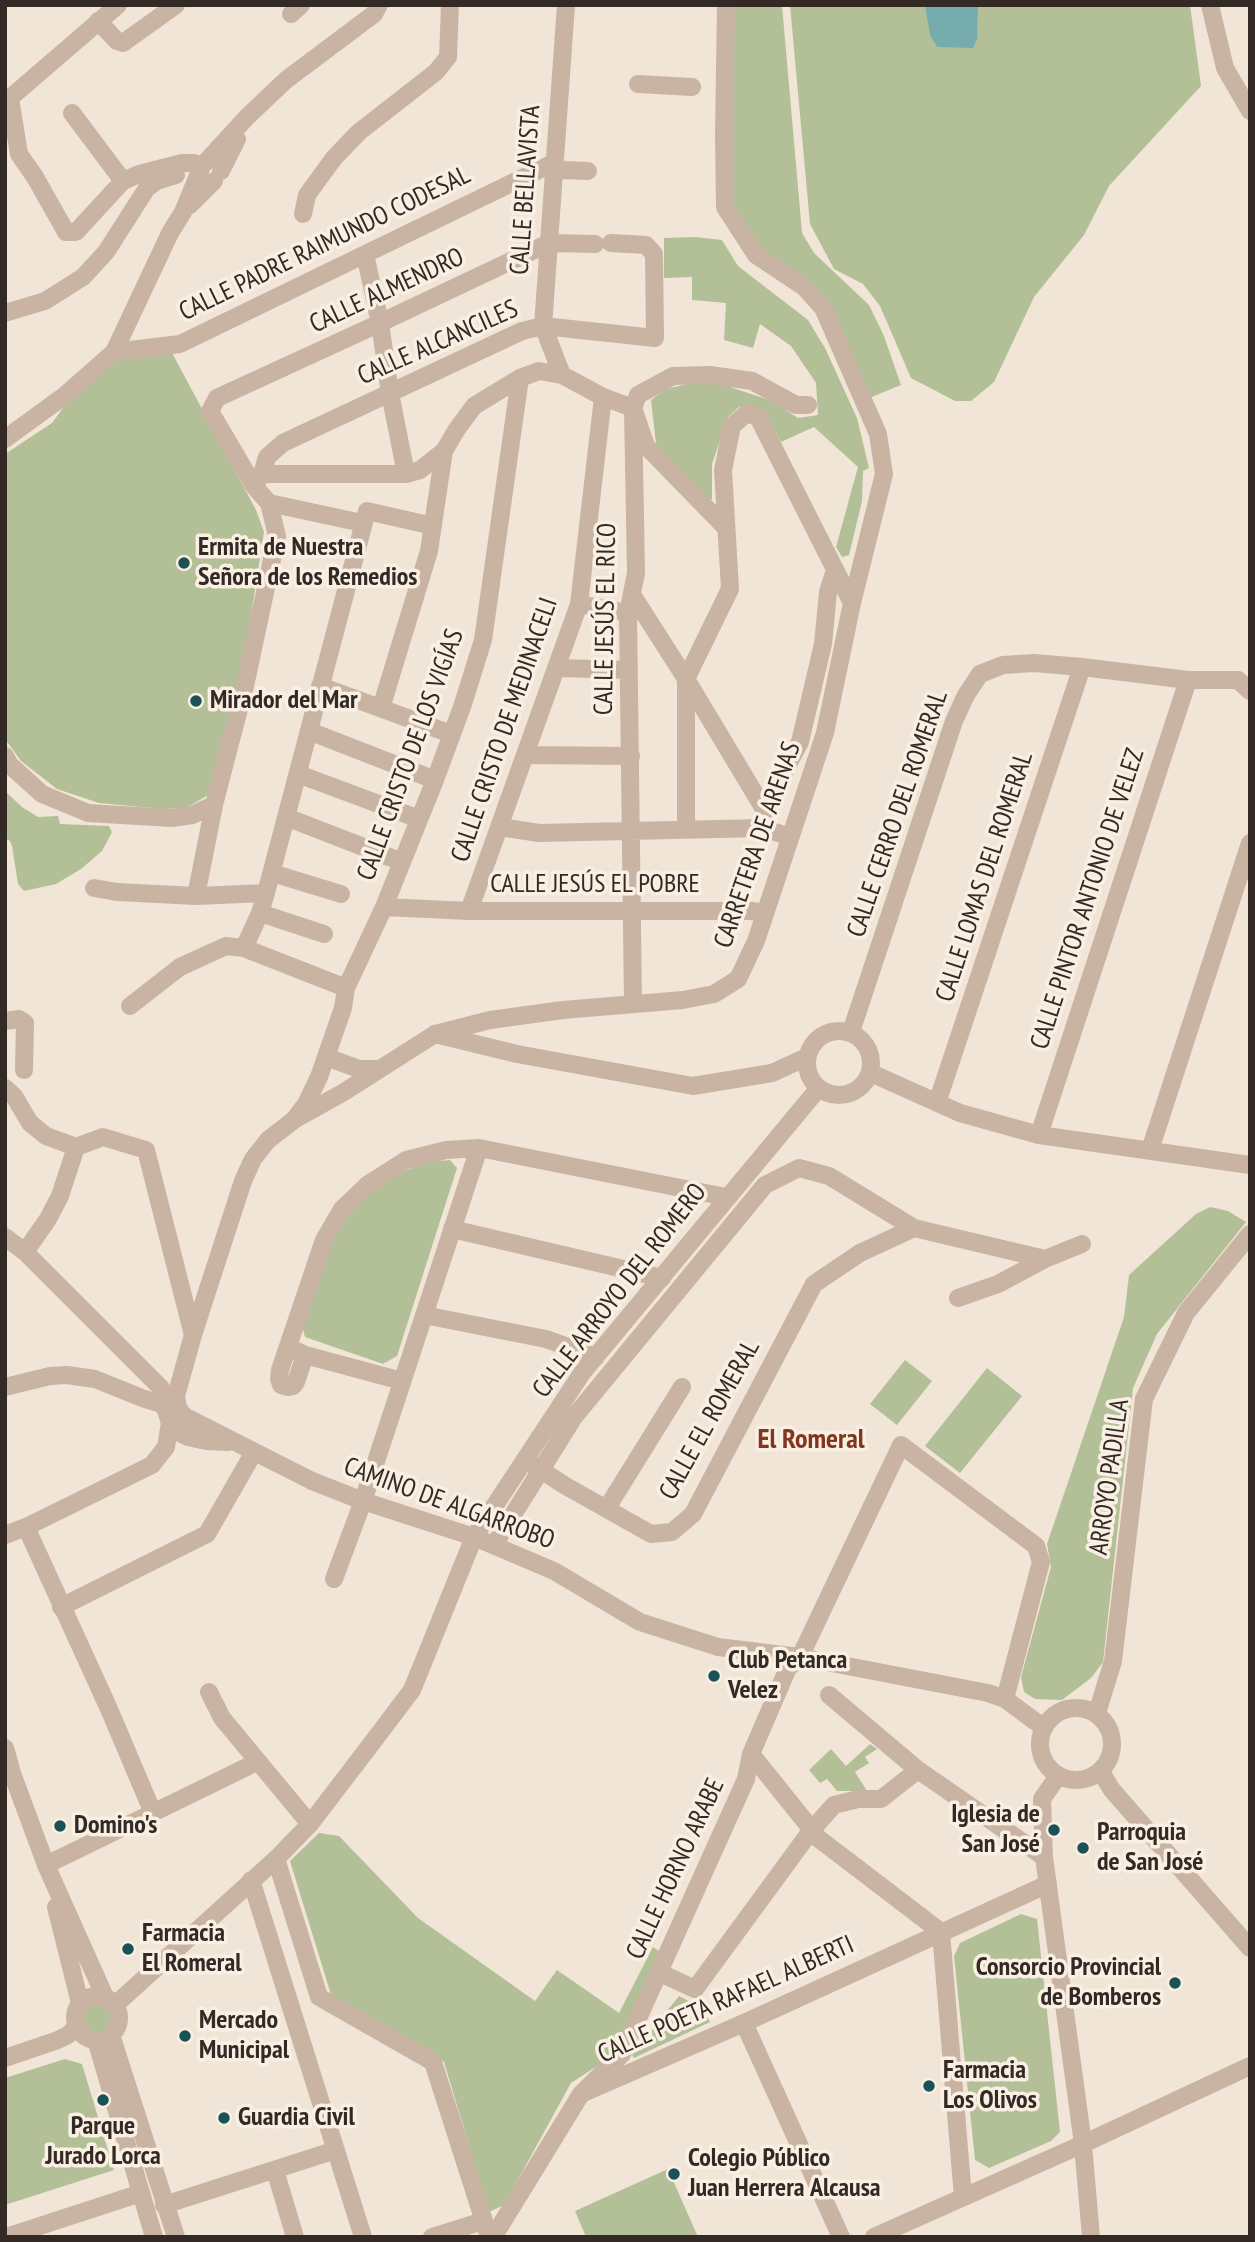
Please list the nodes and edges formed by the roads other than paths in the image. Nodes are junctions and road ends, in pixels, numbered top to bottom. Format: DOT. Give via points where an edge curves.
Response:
graph roads {
  1 [pos="118,5"];
  2 [pos="176,5"];
  3 [pos="379,5"];
  4 [pos="450,5"];
  5 [pos="566,5"];
  6 [pos="726,5"];
  7 [pos="1210,5"];
  8 [pos="98,22"];
  9 [pos="638,85"];
  10 [pos="692,87"];
  11 [pos="8,98"];
  12 [pos="1250,111"];
  13 [pos="72,113"];
  14 [pos="553,163"];
  15 [pos="209,170"];
  16 [pos="588,171"];
  17 [pos="122,181"];
  18 [pos="303,214"];
  19 [pos="549,243"];
  20 [pos="603,243"];
  21 [pos="365,254"];
  22 [pos="5,313"];
  23 [pos="380,323"];
  24 [pos="543,327"];
  25 [pos="114,352"];
  26 [pos="562,375"];
  27 [pos="520,378"];
  28 [pos="390,393"];
  29 [pos="603,397"];
  30 [pos="808,405"];
  31 [pos="633,408"];
  32 [pos="5,439"];
  33 [pos="444,451"];
  34 [pos="406,474"];
  35 [pos="258,480"];
  36 [pos="269,503"];
  37 [pos="362,523"];
  38 [pos="433,526"];
  39 [pos="725,527"];
  40 [pos="835,570"];
  41 [pos="852,603"];
  42 [pos="579,604"];
  43 [pos="630,605"];
  44 [pos="1082,667"];
  45 [pos="557,668"];
  46 [pos="629,670"];
  47 [pos="686,679"];
  48 [pos="1188,680"];
  49 [pos="320,686"];
  50 [pos="1250,691"];
  51 [pos="381,708"];
  52 [pos="309,731"];
  53 [pos="451,734"];
  54 [pos="526,755"];
  55 [pos="5,756"];
  56 [pos="631,756"];
  57 [pos="298,774"];
  58 [pos="435,780"];
  59 [pos="214,805"];
  60 [pos="764,809"];
  61 [pos="286,817"];
  62 [pos="419,820"];
  63 [pos="500,827"];
  64 [pos="762,828"];
  65 [pos="686,829"];
  66 [pos="632,832"];
  67 [pos="790,837"];
  68 [pos="1250,843"];
  69 [pos="402,862"];
  70 [pos="272,873"];
  71 [pos="94,888"];
  72 [pos="266,893"];
  73 [pos="341,894"];
  74 [pos="196,896"];
  75 [pos="384,907"];
  76 [pos="469,911"];
  77 [pos="632,911"];
  78 [pos="260,913"];
  79 [pos="765,913"];
  80 [pos="324,934"];
  81 [pos="244,948"];
  82 [pos="346,988"];
  83 [pos="633,1004"];
  84 [pos="130,1006"];
  85 [pos="5,1021"];
  86 [pos="851,1032"];
  87 [pos="435,1034"];
  88 [pos="326,1057"];
  89 [pos="807,1057"];
  90 [pos="380,1069"];
  91 [pos="24,1070"];
  92 [pos="871,1073"];
  93 [pos="319,1077"];
  94 [pos="5,1087"];
  95 [pos="818,1089"];
  96 [pos="344,1092"];
  97 [pos="937,1103"];
  98 [pos="295,1120"];
  99 [pos="1039,1135"];
  100 [pos="76,1147"];
  101 [pos="479,1148"];
  102 [pos="1150,1150"];
  103 [pos="1250,1165"];
  104 [pos="726,1197"];
  105 [pos="914,1228"];
  106 [pos="452,1229"];
  107 [pos="1250,1234"];
  108 [pos="5,1237"];
  109 [pos="1082,1244"];
  110 [pos="25,1252"];
  111 [pos="1045,1259"];
  112 [pos="662,1278"];
  113 [pos="958,1298"];
  114 [pos="424,1315"];
  115 [pos="193,1335"];
  116 [pos="596,1357"];
  117 [pos="402,1381"];
  118 [pos="5,1387"];
  119 [pos="682,1387"];
  120 [pos="170,1393"];
  121 [pos="205,1427"];
  122 [pos="172,1431"];
  123 [pos="235,1442"];
  124 [pos="254,1452"];
  125 [pos="534,1465"];
  126 [pos="363,1501"];
  127 [pos="607,1508"];
  128 [pos="26,1527"];
  129 [pos="5,1535"];
  130 [pos="474,1536"];
  131 [pos="494,1545"];
  132 [pos="334,1579"];
  133 [pos="61,1607"];
  134 [pos="800,1657"];
  135 [pos="209,1692"];
  136 [pos="829,1695"];
  137 [pos="1005,1699"];
  138 [pos="1097,1713"];
  139 [pos="1045,1725"];
  140 [pos="5,1748"];
  141 [pos="751,1754"];
  142 [pos="257,1762"];
  143 [pos="9,1769"];
  144 [pos="918,1770"];
  145 [pos="1101,1772"];
  146 [pos="1058,1776"];
  147 [pos="153,1813"];
  148 [pos="310,1824"];
  149 [pos="809,1829"];
  150 [pos="1044,1857"];
  151 [pos="276,1860"];
  152 [pos="46,1865"];
  153 [pos="251,1880"];
  154 [pos="1048,1884"];
  155 [pos="940,1932"];
  156 [pos="1250,1948"];
  157 [pos="658,1972"];
  158 [pos="318,1997"];
  159 [pos="110,2001"];
  160 [pos="80,2003"];
  161 [pos="292,2006"];
  162 [pos="744,2023"];
  163 [pos="76,2027"];
  164 [pos="103,2037"];
  165 [pos="5,2058"];
  166 [pos="1250,2066"];
  167 [pos="581,2094"];
  168 [pos="1083,2144"];
  169 [pos="337,2150"];
  170 [pos="275,2170"];
  171 [pos="141,2193"];
  172 [pos="963,2197"];
  173 [pos="164,2204"];
  174 [pos="486,2230"];
  175 [pos="6,2237"];
  176 [pos="154,2237"];
  177 [pos="176,2237"];
  178 [pos="295,2237"];
  179 [pos="363,2237"];
  180 [pos="432,2237"];
  181 [pos="841,2237"];
  182 [pos="874,2237"];
  183 [pos="1091,2237"];
  1 -- 8 [label="street"];
  2 -- 8 [label="street" via="123,43"];
  3 -- 15 [label="street" via="374,14 286,80 247,117"];
  4 -- 18 [label="street" via="448,57 334,158 307,195"];
  5 -- 14 [label="street, CALLE BELLAVISTA"];
  6 -- 41 [label="street, CARRETERA DE ARENAS" via="725,208 756,255 804,287 823,308 878,434 884,474"];
  7 -- 12 [label="street" via="1225,68"];
  8 -- 11 [label="street"];
  9 -- 10 [label="street"];
  11 -- 17 [label="street" via="19,154 66,232 76,232"];
  13 -- 17 [label="street"];
  14 -- 16 [label="street" via="562,170"];
  14 -- 19 [label="street, CALLE BELLAVISTA"];
  14 -- 21 [label="street, CALLE PADRE RAIMUNDO CODESAL"];
  15 -- 17 [label="street" via="182,163"];
  15 -- 22 [label="street" via="179,174 147,188 106,252 83,277 45,300"];
  15 -- 25 [label="street" via="170,233"];
  19 -- 20 [label="street, CALLE ALMENDRO"];
  19 -- 23 [label="street, CALLE ALMENDRO"];
  19 -- 24 [label="street, CALLE BELLAVISTA"];
  20 -- 24 [label="street, CALLE ALCANCILES" via="646,245 654,254 655,338"];
  21 -- 23 [label="street"];
  21 -- 25 [label="street, CALLE PADRE RAIMUNDO CODESAL" via="180,344"];
  23 -- 28 [label="street"];
  23 -- 35 [label="street, CALLE ALMENDRO" via="217,398 210,411"];
  24 -- 26 [label="street, CALLE BELLAVISTA"];
  24 -- 28 [label="street, CALLE ALCANCILES" via="522,331"];
  25 -- 32 [label="street"];
  26 -- 27 [label="street" via="539,371"];
  26 -- 29 [label="street"];
  27 -- 33 [label="street" via="474,406"];
  27 -- 53 [label="street, CALLE CRISTO DE LOS VIGÍAS" via="483,639"];
  28 -- 34 [label="street"];
  28 -- 35 [label="street, CALLE ALCANCILES" via="284,443 267,457"];
  29 -- 31 [label="street"];
  29 -- 42 [label="street, CALLE CRISTO DE MEDINACELI"];
  30 -- 31 [label="street" via="796,405 752,382 710,375 673,376 638,395"];
  31 -- 39 [label="street" via="646,446"];
  31 -- 43 [label="street, CALLE JESÚS EL RICO" via="636,573"];
  33 -- 34 [label="street" via="420,470"];
  33 -- 38 [label="street"];
  34 -- 35 [label="street"];
  35 -- 36 [label="street"];
  36 -- 37 [label="street"];
  36 -- 59 [label="street" via="276,536 272,563"];
  37 -- 38 [label="street" via="367,511"];
  37 -- 49 [label="street"];
  38 -- 51 [label="street"];
  39 -- 40 [label="street" via="723,470 732,425 747,413 758,417"];
  39 -- 47 [label="street" via="730,589"];
  40 -- 41 [label="street"];
  40 -- 60 [label="street" via="800,742"];
  41 -- 67 [label="street, CARRETERA DE ARENAS" via="825,733"];
  42 -- 43 [label="street"];
  42 -- 45 [label="street, CALLE CRISTO DE MEDINACELI"];
  43 -- 46 [label="street, CALLE JESÚS EL RICO"];
  43 -- 47 [label="street"];
  44 -- 48 [label="street, CALLE CERRO DEL ROMERAL"];
  44 -- 86 [label="street, CALLE CERRO DEL ROMERAL" via="1003,665 981,674 966,695"];
  44 -- 97 [label="street, CALLE LOMAS DEL ROMERAL"];
  45 -- 46 [label="street"];
  45 -- 54 [label="street, CALLE CRISTO DE MEDINACELI"];
  46 -- 56 [label="street, CALLE JESÚS EL RICO"];
  47 -- 60 [label="street"];
  47 -- 65 [label="street"];
  48 -- 50 [label="street, CALLE CERRO DEL ROMERAL" via="1238,681"];
  48 -- 99 [label="street, CALLE PINTOR ANTONIO DE VELEZ"];
  49 -- 51 [label="street"];
  49 -- 52 [label="street"];
  51 -- 53 [label="street"];
  52 -- 57 [label="street"];
  52 -- 58 [label="street"];
  53 -- 58 [label="street, CALLE CRISTO DE LOS VIGÍAS"];
  54 -- 56 [label="street"];
  54 -- 63 [label="street, CALLE CRISTO DE MEDINACELI"];
  55 -- 59 [label="street" via="42,794 88,813 172,818"];
  56 -- 66 [label="street, CALLE JESÚS EL RICO"];
  57 -- 61 [label="street"];
  57 -- 62 [label="street"];
  58 -- 62 [label="street, CALLE CRISTO DE LOS VIGÍAS"];
  59 -- 74 [label="street"];
  60 -- 64 [label="street"];
  61 -- 69 [label="street"];
  61 -- 70 [label="street"];
  62 -- 69 [label="street, CALLE CRISTO DE LOS VIGÍAS"];
  63 -- 66 [label="street" via="539,833"];
  63 -- 76 [label="street, CALLE CRISTO DE MEDINACELI"];
  64 -- 65 [label="street"];
  64 -- 67 [label="street"];
  65 -- 66 [label="street"];
  66 -- 77 [label="street, CALLE JESÚS EL RICO"];
  67 -- 79 [label="street, CARRETERA DE ARENAS"];
  68 -- 102 [label="street"];
  69 -- 75 [label="street, CALLE CRISTO DE LOS VIGÍAS"];
  70 -- 72 [label="street"];
  70 -- 73 [label="street"];
  71 -- 74 [label="street"];
  72 -- 74 [label="street"];
  72 -- 78 [label="street"];
  75 -- 76 [label="street, CALLE JESÚS EL POBRE"];
  75 -- 82 [label="street, CALLE CRISTO DE LOS VIGÍAS"];
  76 -- 77 [label="street, CALLE JESÚS EL POBRE"];
  77 -- 79 [label="street, CALLE JESÚS EL POBRE"];
  77 -- 83 [label="street, CALLE JESÚS EL RICO"];
  78 -- 80 [label="street"];
  78 -- 81 [label="street"];
  79 -- 83 [label="street, CARRETERA DE ARENAS" via="738,979 713,993"];
  81 -- 82 [label="street"];
  81 -- 84 [label="street" via="226,946 180,967"];
  82 -- 88 [label="street, CALLE CRISTO DE LOS VIGÍAS"];
  83 -- 87 [label="street, CARRETERA DE ARENAS" via="490,1020"];
  85 -- 91 [label="street" via="25,1023"];
  86 -- 89 [label="street" via="832,1031 819,1037"];
  86 -- 92 [label="street" via="871,1052"];
  87 -- 89 [label="street" via="693,1086 772,1073"];
  87 -- 90 [label="street, CARRETERA DE ARENAS"];
  88 -- 90 [label="street" via="359,1069"];
  88 -- 93 [label="street, CALLE CRISTO DE LOS VIGÍAS"];
  89 -- 95 [label="street" via="807,1071"];
  90 -- 96 [label="street, CARRETERA DE ARENAS"];
  92 -- 95 [label="street" via="868,1081 847,1096"];
  92 -- 97 [label="street"];
  93 -- 96 [label="street" via="332,1090"];
  93 -- 98 [label="street, CALLE CRISTO DE LOS VIGÍAS"];
  94 -- 100 [label="street" via="30,1123 46,1136"];
  95 -- 104 [label="street, CALLE ARROYO DEL ROMERO"];
  96 -- 98 [label="street, CARRETERA DE ARENAS"];
  97 -- 99 [label="street"];
  98 -- 115 [label="street, CARRETERA DE ARENAS" via="268,1140 253,1159"];
  99 -- 102 [label="street"];
  100 -- 110 [label="street" via="60,1196"];
  100 -- 115 [label="street" via="103,1138 146,1150"];
  101 -- 104 [label="street"];
  101 -- 106 [label="street"];
  101 -- 117 [label="street" via="406,1160 367,1185 342,1209 324,1240 297,1351"];
  102 -- 103 [label="street"];
  104 -- 112 [label="street, CALLE ARROYO DEL ROMERO"];
  105 -- 111 [label="street"];
  105 -- 125 [label="street" via="829,1176 799,1168 765,1185"];
  105 -- 127 [label="street, CALLE EL ROMERAL" via="860,1253 814,1284 692,1514 672,1532 651,1534"];
  106 -- 112 [label="street"];
  106 -- 114 [label="street"];
  107 -- 138 [label="street, ARROYO PADILLA" via="1186,1313 1144,1399 1113,1661"];
  108 -- 110 [label="street, CAMINO DE ALGARROBO"];
  109 -- 111 [label="street"];
  110 -- 120 [label="street, CAMINO DE ALGARROBO"];
  111 -- 113 [label="street" via="998,1284"];
  112 -- 116 [label="street, CALLE ARROYO DEL ROMERO"];
  114 -- 116 [label="street" via="546,1339"];
  114 -- 117 [label="street"];
  115 -- 120 [label="street, CARRETERA DE ARENAS"];
  116 -- 125 [label="street, CALLE ARROYO DEL ROMERO" via="582,1373"];
  117 -- 126 [label="street"];
  118 -- 120 [label="street" via="50,1376 81,1376 142,1398"];
  119 -- 127 [label="street"];
  120 -- 121 [label="street, CAMINO DE ALGARROBO" via="184,1416"];
  120 -- 122 [label="street, CAMINO DE ALGARROBO"];
  121 -- 122 [label="street"];
  121 -- 123 [label="street, CAMINO DE ALGARROBO"];
  122 -- 123 [label="street, CAMINO DE ALGARROBO" via="197,1439"];
  122 -- 128 [label="street" via="152,1465"];
  123 -- 124 [label="street, CAMINO DE ALGARROBO"];
  124 -- 126 [label="street, CAMINO DE ALGARROBO"];
  124 -- 133 [label="street" via="207,1534"];
  125 -- 127 [label="street, CALLE EL ROMERAL"];
  125 -- 130 [label="street, CALLE ARROYO DEL ROMERO"];
  125 -- 131 [label="street"];
  126 -- 130 [label="street, CAMINO DE ALGARROBO"];
  126 -- 132 [label="street"];
  128 -- 129 [label="street"];
  128 -- 133 [label="street"];
  130 -- 131 [label="street, CAMINO DE ALGARROBO"];
  130 -- 148 [label="street, CALLE ARROYO DEL ROMERO" via="412,1690"];
  131 -- 134 [label="street, CAMINO DE ALGARROBO" via="554,1571 640,1622 718,1647"];
  133 -- 147 [label="street"];
  134 -- 137 [label="street, CAMINO DE ALGARROBO"];
  134 -- 137 [label="street, CALLE HORNO ARABE" via="901,1445 1036,1546 1041,1562"];
  134 -- 141 [label="street, CALLE HORNO ARABE" via="788,1668"];
  135 -- 142 [label="street" via="222,1718"];
  136 -- 144 [label="street"];
  137 -- 139 [label="street, CAMINO DE ALGARROBO"];
  138 -- 139 [label="street" via="1074,1707"];
  138 -- 145 [label="street" via="1107,1723 1113,1748"];
  139 -- 146 [label="street" via="1041,1753"];
  140 -- 143 [label="street"];
  141 -- 149 [label="street"];
  141 -- 157 [label="street, CALLE HORNO ARABE" via="746,1779"];
  142 -- 147 [label="street"];
  142 -- 148 [label="street"];
  143 -- 152 [label="street"];
  144 -- 149 [label="street" via="881,1799 834,1805"];
  144 -- 150 [label="street"];
  145 -- 146 [label="street" via="1080,1780"];
  145 -- 156 [label="street"];
  146 -- 150 [label="street" via="1042,1799"];
  147 -- 152 [label="street"];
  148 -- 151 [label="street, CALLE ARROYO DEL ROMERO"];
  149 -- 155 [label="street"];
  149 -- 157 [label="street" via="695,1989"];
  150 -- 154 [label="street"];
  151 -- 153 [label="street, CALLE ARROYO DEL ROMERO"];
  151 -- 158 [label="street"];
  152 -- 159 [label="street"];
  152 -- 160 [label="street"];
  153 -- 159 [label="street, CALLE ARROYO DEL ROMERO"];
  153 -- 161 [label="street"];
  154 -- 155 [label="street, CALLE POETA RAFAEL ALBERTI"];
  154 -- 168 [label="street"];
  155 -- 162 [label="street, CALLE POETA RAFAEL ALBERTI"];
  155 -- 172 [label="street"];
  157 -- 167 [label="street, CALLE HORNO ARABE" via="622,2054"];
  158 -- 161 [label="street"];
  158 -- 174 [label="street" via="433,2062"];
  159 -- 160 [label="street" via="91,1996"];
  159 -- 164 [label="street" via="119,2017 115,2030"];
  160 -- 163 [label="street" via="74,2014"];
  161 -- 169 [label="street"];
  162 -- 167 [label="street, CALLE POETA RAFAEL ALBERTI"];
  162 -- 181 [label="street"];
  163 -- 164 [label="street" via="84,2036"];
  163 -- 165 [label="street" via="58,2040"];
  164 -- 171 [label="street"];
  164 -- 173 [label="street"];
  166 -- 168 [label="street"];
  167 -- 174 [label="street, CALLE POETA RAFAEL ALBERTI" via="497,2231"];
  168 -- 172 [label="street"];
  168 -- 183 [label="street"];
  169 -- 170 [label="street"];
  169 -- 179 [label="street"];
  170 -- 173 [label="street"];
  170 -- 178 [label="street"];
  171 -- 175 [label="street"];
  171 -- 176 [label="street"];
  172 -- 182 [label="street"];
  173 -- 177 [label="street"];
  174 -- 180 [label="street"];
}
